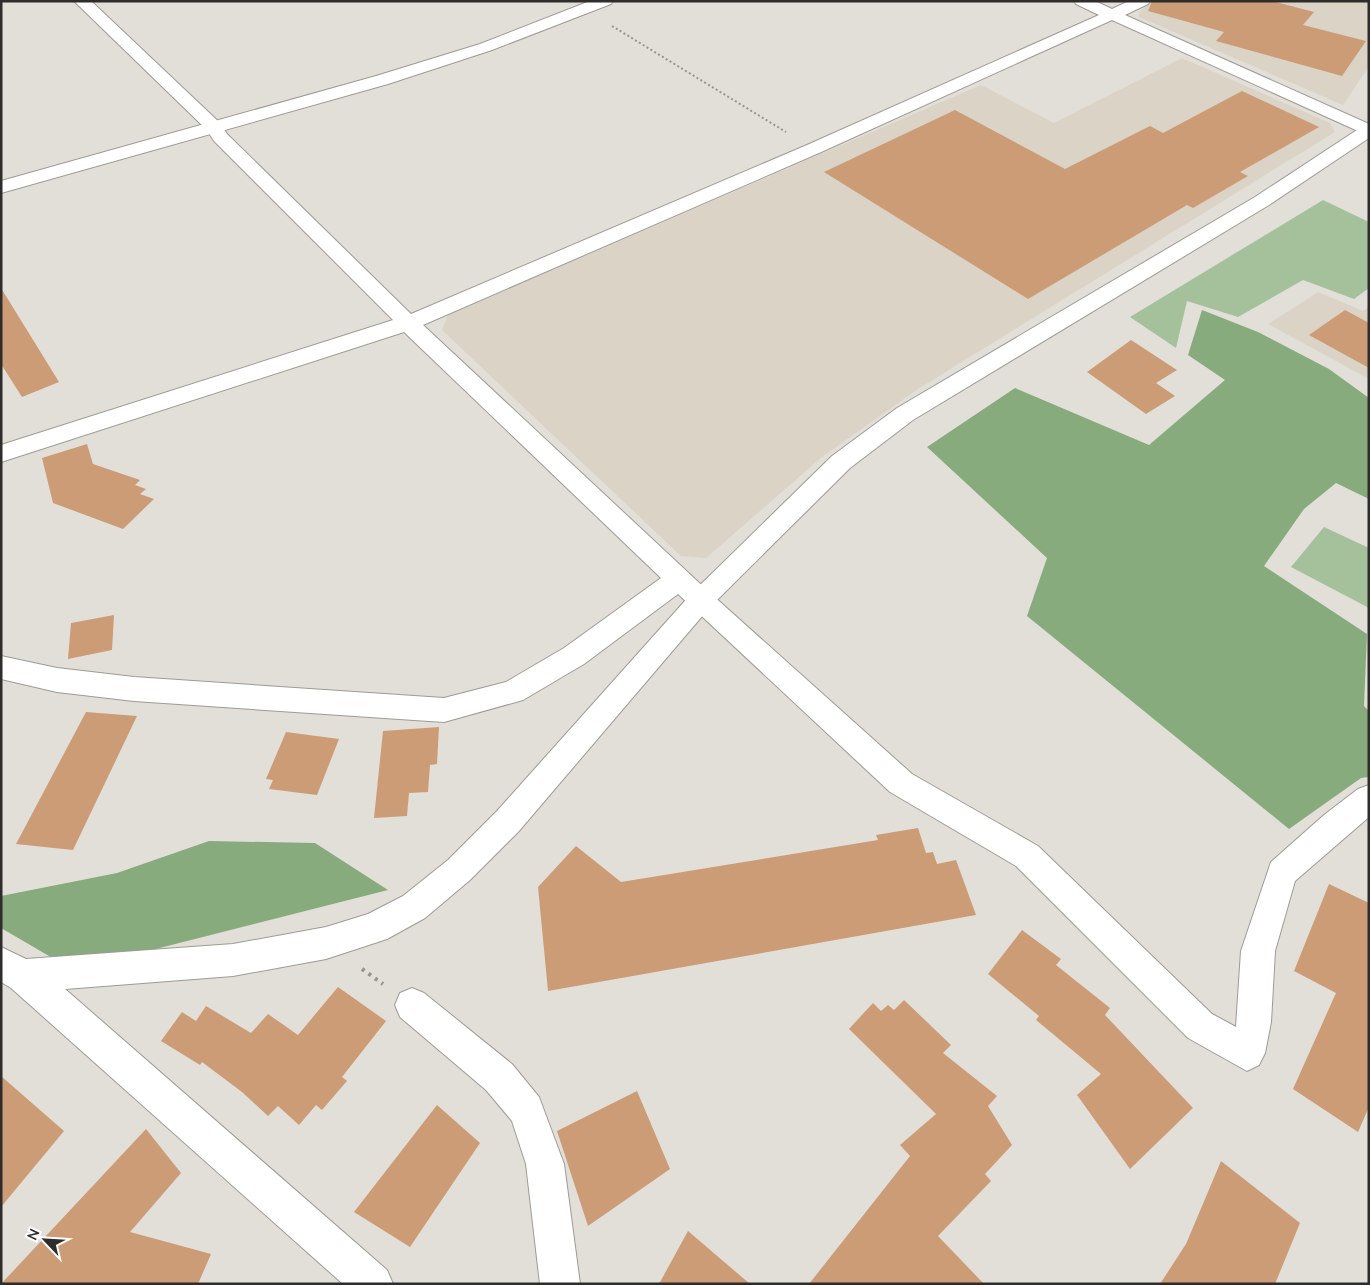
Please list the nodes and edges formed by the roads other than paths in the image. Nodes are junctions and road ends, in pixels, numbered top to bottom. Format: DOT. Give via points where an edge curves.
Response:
graph roads {
  1 [pos="82,1"];
  2 [pos="605,1"];
  3 [pos="1082,1"];
  4 [pos="1142,1"];
  5 [pos="1113,15"];
  6 [pos="214,127"];
  7 [pos="1369,130"];
  8 [pos="1,187"];
  9 [pos="408,322"];
  10 [pos="1,454"];
  11 [pos="679,579"];
  12 [pos="701,600"];
  13 [pos="1,667"];
  14 [pos="1369,799"];
  15 [pos="12,970"];
  16 [pos="412,1005"];
  17 [pos="373,1284"];
  18 [pos="560,1284"];
  1 -- 6 [label="street"];
  2 -- 6 [label="street" via="486,47"];
  3 -- 5 [label="street"];
  4 -- 5 [label="street"];
  5 -- 7 [label="street"];
  5 -- 9 [label="street" via="813,149"];
  6 -- 8 [label="street"];
  6 -- 9 [label="street" via="220,137"];
  7 -- 12 [label="street" via="1262,201 905,414 842,462"];
  9 -- 10 [label="street"];
  9 -- 11 [label="street"];
  11 -- 12 [label="street"];
  11 -- 13 [label="street" via="574,656 513,692 444,710 134,689 58,680"];
  12 -- 14 [label="street" via="901,783 1027,856 1200,1026 1247,1053 1254,1022 1258,951 1282,872 1335,824"];
  12 -- 15 [label="street" via="508,821 459,870 414,907 375,928 326,943 233,960"];
  15 -- 17 [label="street"];
  16 -- 18 [label="street" via="499,1077 526,1110 545,1164"];
}
